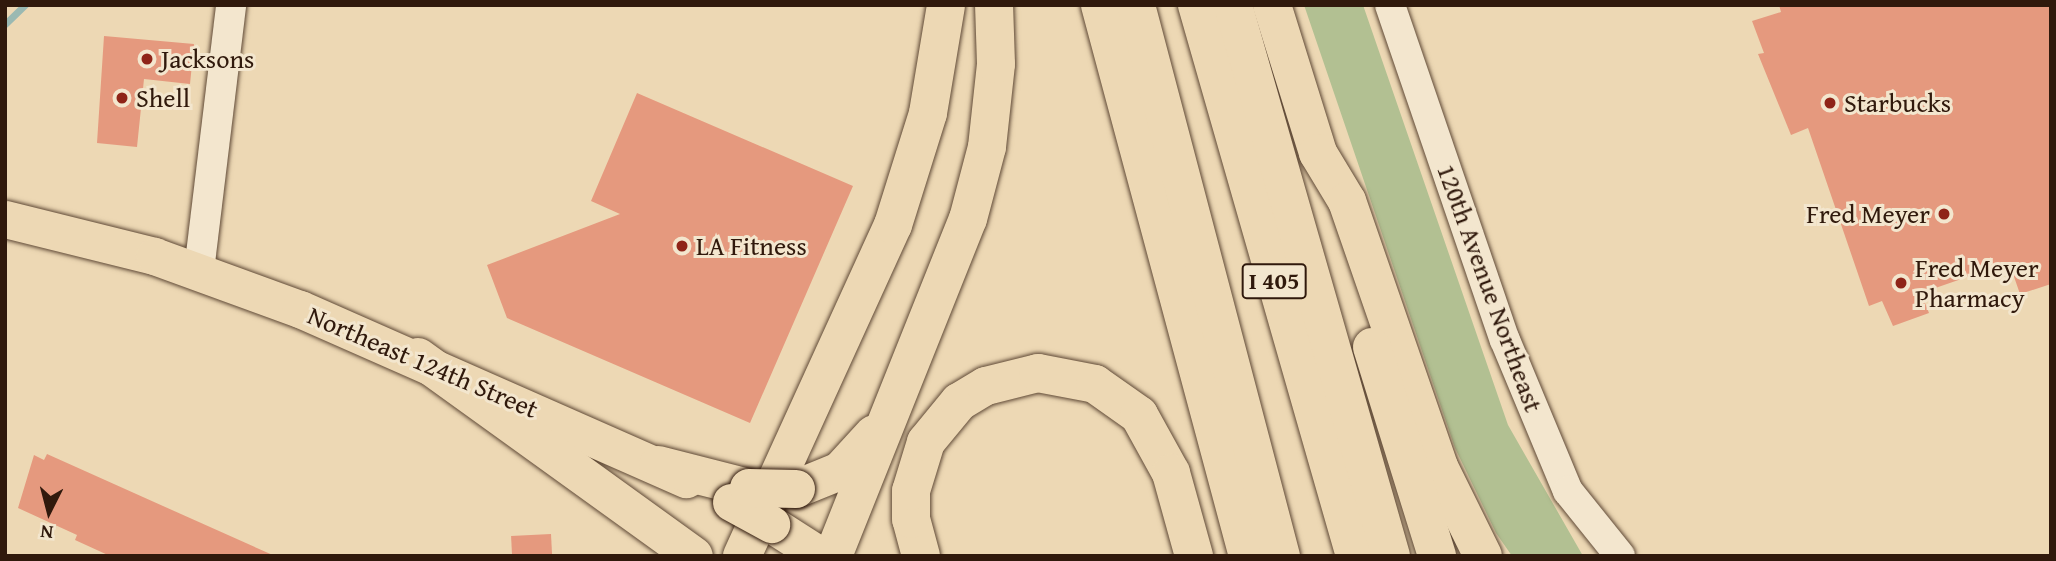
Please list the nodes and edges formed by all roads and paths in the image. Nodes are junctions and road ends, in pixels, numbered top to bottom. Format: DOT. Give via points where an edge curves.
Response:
graph roads {
  1 [pos="231,5"];
  2 [pos="946,5"];
  3 [pos="994,5"];
  4 [pos="1100,5"];
  5 [pos="1136,5"];
  6 [pos="1198,5"];
  7 [pos="1233,5"];
  8 [pos="1272,5"];
  9 [pos="1390,5"];
  10 [pos="1318,153"];
  11 [pos="5,219"];
  12 [pos="199,271"];
  13 [pos="418,357"];
  14 [pos="895,407"];
  15 [pos="658,465"];
  16 [pos="740,495"];
  17 [pos="694,556"];
  18 [pos="742,556"];
  19 [pos="821,556"];
  20 [pos="832,556"];
  21 [pos="921,556"];
  22 [pos="1194,556"];
  23 [pos="1248,556"];
  24 [pos="1281,556"];
  25 [pos="1355,556"];
  26 [pos="1391,556"];
  27 [pos="1437,556"];
  28 [pos="1483,556"];
  29 [pos="1620,556"];
  1 -- 12 [label="street"];
  2 -- 18 [label="highway" via="928,113 893,225"];
  3 -- 14 [label="highway" via="996,64 988,147 968,219"];
  4 -- 23 [label="highway"];
  5 -- 24 [label="highway, I 405"];
  6 -- 25 [label="highway, I 405"];
  7 -- 26 [label="highway, I 405"];
  8 -- 10 [label="highway"];
  9 -- 29 [label="street, 120th Avenue Northeast" via="1505,340 1568,491"];
  10 -- 27 [label="highway" via="1330,211"];
  10 -- 28 [label="highway" via="1347,201 1439,467"];
  11 -- 12 [label="main road, Northeast 124th Street" via="87,237"];
  12 -- 13 [label="main road, Northeast 124th Street"];
  13 -- 15 [label="main road, Northeast 124th Street"];
  13 -- 17 [label="highway"];
  14 -- 16 [label="highway, bridge" via="840,471 796,488"];
  14 -- 20 [label="highway"];
  15 -- 16 [label="highway"];
  16 -- 19 [label="main road, bridge" via="771,524"];
  21 -- 22 [label="highway" via="911,519 911,491 926,442 959,402 986,386 1038,373 1095,384 1139,415 1171,473"];
}
